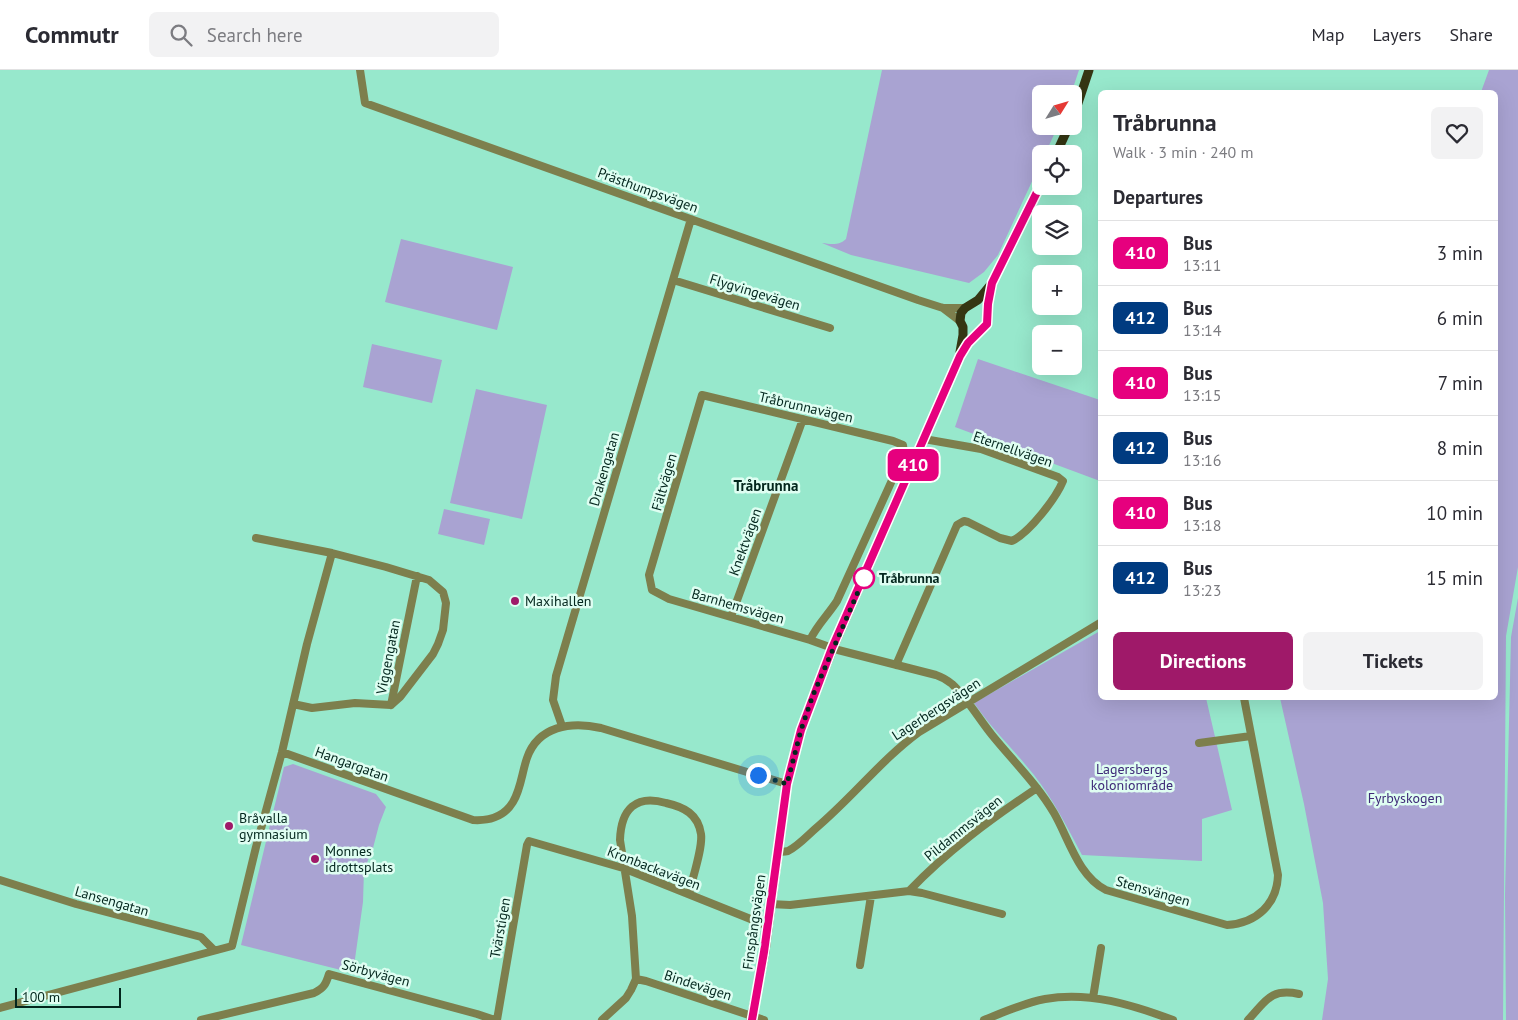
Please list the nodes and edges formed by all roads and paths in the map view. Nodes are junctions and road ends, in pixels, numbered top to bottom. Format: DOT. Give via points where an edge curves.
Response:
graph roads {
  1 [pos="360,70"];
  2 [pos="1089,70"];
  3 [pos="1082,91"];
  4 [pos="1036,195"];
  5 [pos="691,219"];
  6 [pos="673,280"];
  7 [pos="992,283"];
  8 [pos="969,306"];
  9 [pos="943,308"];
  10 [pos="987,313"];
  11 [pos="961,324"];
  12 [pos="830,328"];
  13 [pos="979,332"];
  14 [pos="960,356"];
  15 [pos="702,395"];
  16 [pos="803,420"];
  17 [pos="924,438"];
  18 [pos="256,538"];
  19 [pos="332,553"];
  20 [pos="417,576"];
  21 [pos="649,576"];
  22 [pos="731,617"];
  23 [pos="1098,623"];
  24 [pos="810,640"];
  25 [pos="832,648"];
  26 [pos="896,665"];
  27 [pos="1244,700"];
  28 [pos="967,702"];
  29 [pos="293,704"];
  30 [pos="391,705"];
  31 [pos="562,726"];
  32 [pos="1251,736"];
  33 [pos="1199,743"];
  34 [pos="282,752"];
  35 [pos="787,784"];
  36 [pos="1037,788"];
  37 [pos="529,841"];
  38 [pos="777,851"];
  39 [pos="623,868"];
  40 [pos="0,880"];
  41 [pos="909,891"];
  42 [pos="689,894"];
  43 [pos="871,896"];
  44 [pos="770,904"];
  45 [pos="1002,914"];
  46 [pos="768,926"];
  47 [pos="1101,948"];
  48 [pos="214,950"];
  49 [pos="860,965"];
  50 [pos="636,979"];
  51 [pos="1299,994"];
  52 [pos="1093,998"];
  53 [pos="0,1008"];
  54 [pos="752,1019"];
  55 [pos="201,1020"];
  56 [pos="496,1020"];
  57 [pos="602,1020"];
  58 [pos="764,1020"];
  59 [pos="984,1020"];
  60 [pos="1173,1020"];
  61 [pos="1248,1020"];
  1 -- 5 [label="street, Prästhumpsvägen" via="365,103"];
  2 -- 3 [label="main road"];
  4 -- 7 [label="main road, Finspångsvägen"];
  5 -- 6 [label="street, Drakengatan"];
  5 -- 9 [label="street, Prästhumpsvägen"];
  6 -- 12 [label="street, Flygvingevägen"];
  6 -- 31 [label="street, Drakengatan" via="556,676 554,700"];
  7 -- 8 [label="main road, Finspångsvägen"];
  7 -- 10 [label="main road, Finspångsvägen"];
  8 -- 9 [label="street, Prästhumpsvägen"];
  8 -- 10 [label="main road" via="980,305"];
  8 -- 11 [label="main road, Finspångsvägen" via="961,313"];
  9 -- 11 [label="street, Prästhumpsvägen"];
  10 -- 13 [label="main road, Finspångsvägen" via="987,324"];
  11 -- 13 [label="main road" via="968,331"];
  11 -- 14 [label="main road, Finspångsvägen"];
  13 -- 14 [label="main road, Finspångsvägen"];
  14 -- 17 [label="main road, Finspångsvägen"];
  15 -- 16 [label="street, Tråbrunnavägen"];
  15 -- 21 [label="street, Fältvägen"];
  16 -- 22 [label="street, Knektvägen"];
  16 -- 24 [label="street, Tråbrunnavägen" via="893,441 903,445 904,454 837,601"];
  17 -- 25 [label="main road, Finspångsvägen"];
  17 -- 26 [label="street, Eternellvägen" via="981,449 1063,480 1049,504 1012,541 968,522 957,525"];
  18 -- 19 [label="street"];
  19 -- 20 [label="street"];
  19 -- 29 [label="street"];
  20 -- 30 [label="street, Viggengatan"];
  20 -- 30 [label="street" via="429,580 443,592 446,603 443,630 433,654"];
  21 -- 22 [label="street, Barnhemsvägen" via="652,590 669,599"];
  22 -- 24 [label="street, Barnhemsvägen"];
  23 -- 28 [label="street, Lagerbergsvägen"];
  24 -- 25 [label="street, Barnhemsvägen"];
  25 -- 26 [label="street, Stensvängen"];
  25 -- 35 [label="main road, Finspångsvägen" via="801,730"];
  26 -- 28 [label="street, Stensvängen" via="942,677 953,684"];
  27 -- 32 [label="street, Stensvängen"];
  28 -- 36 [label="street, Stensvängen"];
  28 -- 38 [label="street, Lagerbergsvägen" via="897,749 838,809 795,846 786,852"];
  29 -- 30 [label="street, Viggengatan" via="312,708 355,703"];
  29 -- 34 [label="street"];
  31 -- 34 [label="street, Hangargatan" via="541,737 531,749 513,803 503,813 484,821 463,818"];
  31 -- 35 [label="street, Hangargatan" via="582,724 601,728"];
  32 -- 33 [label="street"];
  32 -- 36 [label="street, Stensvängen" via="1278,875 1270,904 1256,917 1243,923 1227,925 1213,922 1098,886 1083,870"];
  34 -- 48 [label="street" via="232,946"];
  35 -- 38 [label="main road, Finspångsvägen"];
  36 -- 41 [label="street, Pildammsvägen" via="981,826"];
  37 -- 39 [label="street, Kronbackavägen"];
  37 -- 56 [label="street, Tvärstigen"];
  38 -- 44 [label="main road, Finspångsvägen"];
  39 -- 42 [label="street, Kronbackavägen"];
  39 -- 42 [label="street" via="620,829 631,807 651,800 683,807 696,820 701,838"];
  39 -- 50 [label="street" via="632,916"];
  40 -- 48 [label="street, Lansengatan" via="85,907 201,937"];
  41 -- 43 [label="street"];
  41 -- 45 [label="street"];
  42 -- 46 [label="street, Kronbackavägen"];
  43 -- 44 [label="street" via="790,905"];
  43 -- 49 [label="street"];
  44 -- 46 [label="main road, Finspångsvägen"];
  46 -- 54 [label="main road, Finspångsvägen"];
  47 -- 52 [label="street"];
  48 -- 53 [label="street"];
  50 -- 54 [label="street, Bindevägen"];
  50 -- 57 [label="street" via="626,998"];
  51 -- 61 [label="street" via="1277,993"];
  52 -- 59 [label="street" via="1045,999"];
  52 -- 60 [label="street" via="1137,1007"];
  54 -- 58 [label="street, Bindevägen"];
  55 -- 56 [label="street, Sörbyvägen" via="314,993 326,985 329,974"];
}
